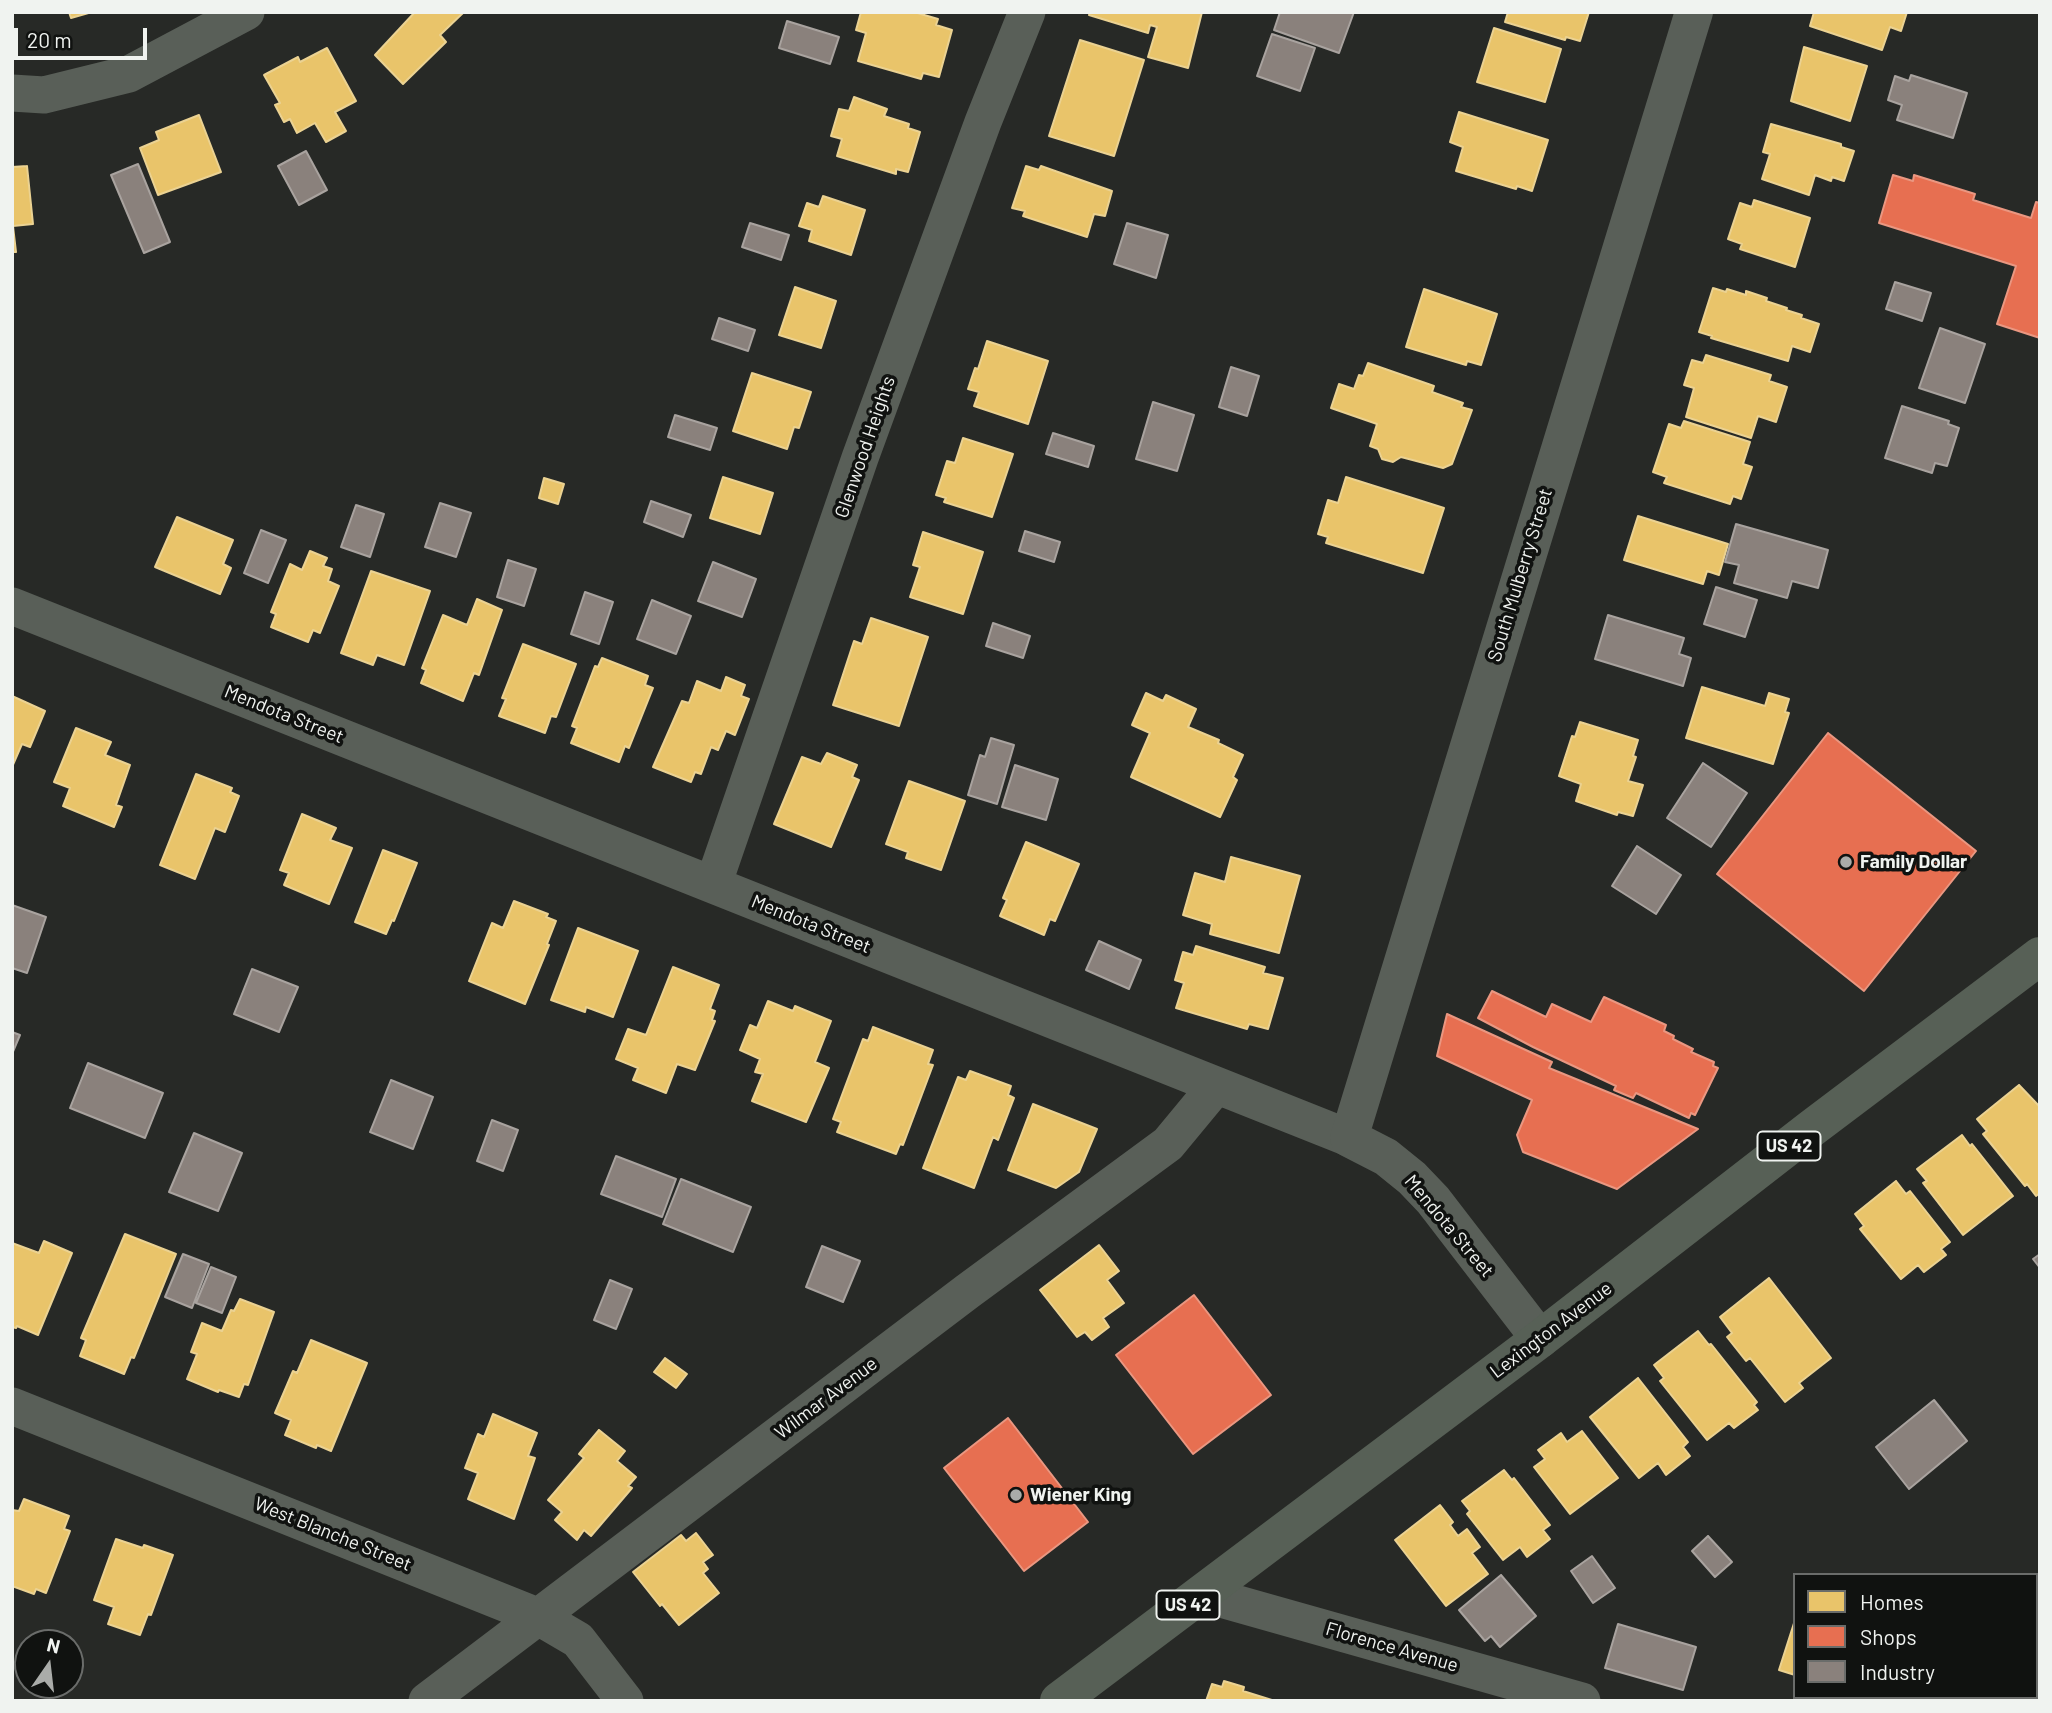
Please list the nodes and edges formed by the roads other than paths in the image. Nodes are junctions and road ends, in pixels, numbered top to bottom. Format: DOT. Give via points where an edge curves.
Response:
graph roads {
  1 [pos="246,12"];
  2 [pos="1027,12"];
  3 [pos="1694,12"];
  4 [pos="12,93"];
  5 [pos="12,606"];
  6 [pos="713,885"];
  7 [pos="2040,956"];
  8 [pos="1216,1086"];
  9 [pos="1349,1138"];
  10 [pos="1540,1339"];
  11 [pos="12,1406"];
  12 [pos="1203,1594"];
  13 [pos="537,1616"];
  14 [pos="427,1701"];
  15 [pos="625,1701"];
  16 [pos="1059,1701"];
  17 [pos="1582,1701"];
  1 -- 4 [label="street" via="129,74 44,95"];
  2 -- 6 [label="street, Glenwood Heights" via="860,458"];
  3 -- 9 [label="street, South Mulberry Street"];
  5 -- 6 [label="street, Mendota Street"];
  6 -- 8 [label="street, Mendota Street"];
  7 -- 10 [label="main road, Lexington Avenue / US 42"];
  8 -- 9 [label="street, Mendota Street"];
  8 -- 13 [label="street, Wilmar Avenue" via="1168,1144"];
  9 -- 10 [label="street, Mendota Street" via="1386,1157 1433,1200"];
  10 -- 12 [label="main road, Lexington Avenue / US 42"];
  11 -- 13 [label="street, West Blanche Street"];
  12 -- 16 [label="main road, Lexington Avenue / US 42"];
  12 -- 17 [label="street, Florence Avenue"];
  13 -- 14 [label="street, Wilmar Avenue"];
  13 -- 15 [label="street, West Blanche Street" via="578,1640"];
}
